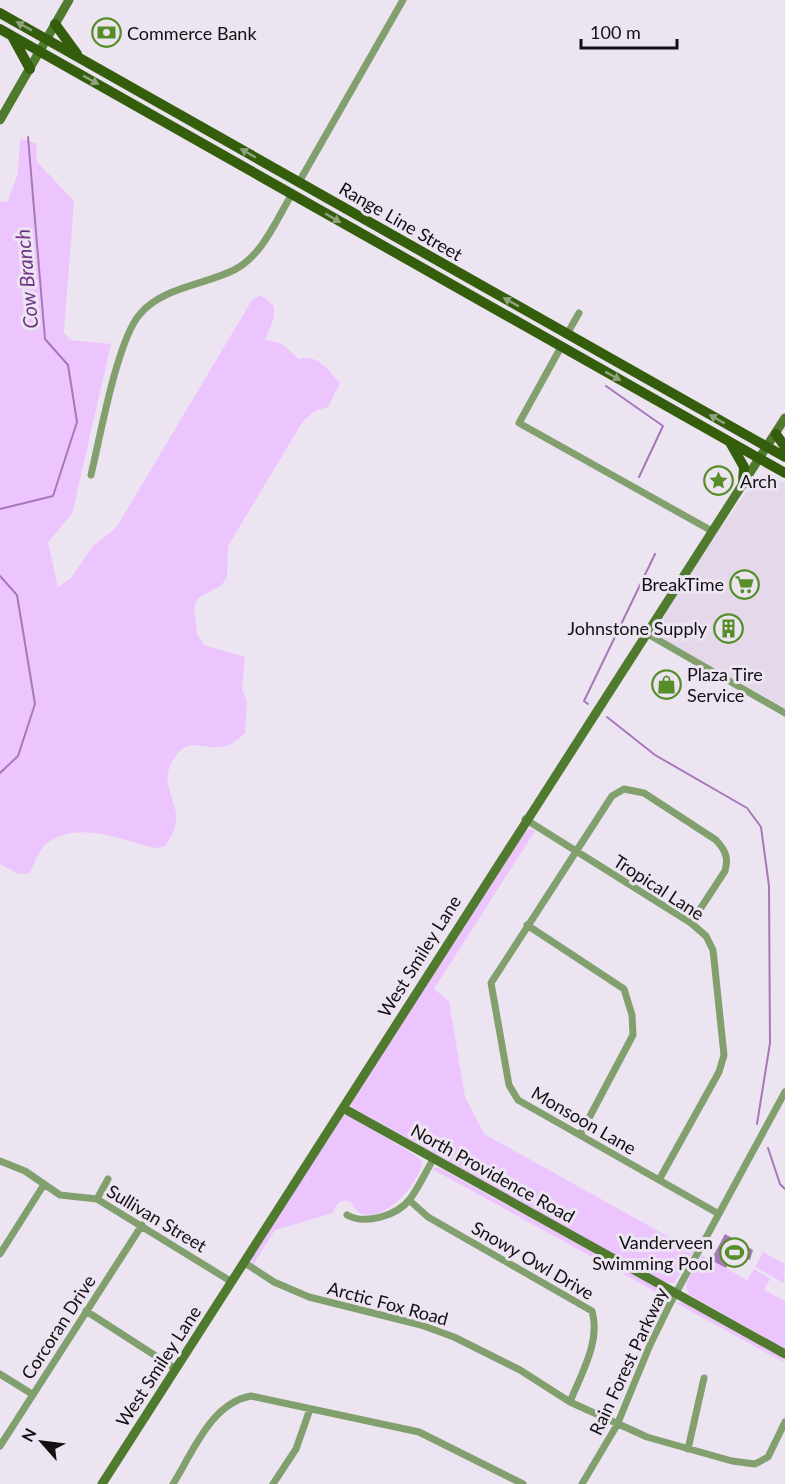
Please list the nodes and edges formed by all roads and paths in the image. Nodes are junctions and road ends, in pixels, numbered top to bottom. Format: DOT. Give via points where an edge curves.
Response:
graph roads {
  1 [pos="69,0"];
  2 [pos="403,0"];
  3 [pos="0,13"];
  4 [pos="56,24"];
  5 [pos="0,29"];
  6 [pos="11,35"];
  7 [pos="47,39"];
  8 [pos="40,51"];
  9 [pos="79,57"];
  10 [pos="30,69"];
  11 [pos="0,120"];
  12 [pos="238,164"];
  13 [pos="299,182"];
  14 [pos="292,194"];
  15 [pos="337,204"];
  16 [pos="579,313"];
  17 [pos="511,319"];
  18 [pos="567,334"];
  19 [pos="561,347"];
  20 [pos="611,359"];
  21 [pos="785,418"];
  22 [pos="776,434"];
  23 [pos="729,441"];
  24 [pos="785,447"];
  25 [pos="768,448"];
  26 [pos="785,458"];
  27 [pos="760,459"];
  28 [pos="785,473"];
  29 [pos="91,475"];
  30 [pos="743,484"];
  31 [pos="712,531"];
  32 [pos="646,633"];
  33 [pos="785,713"];
  34 [pos="525,819"];
  35 [pos="575,851"];
  36 [pos="691,924"];
  37 [pos="528,925"];
  38 [pos="785,1092"];
  39 [pos="343,1108"];
  40 [pos="580,1136"];
  41 [pos="434,1158"];
  42 [pos="0,1161"];
  43 [pos="108,1179"];
  44 [pos="659,1180"];
  45 [pos="43,1186"];
  46 [pos="97,1199"];
  47 [pos="409,1200"];
  48 [pos="719,1214"];
  49 [pos="347,1215"];
  50 [pos="142,1225"];
  51 [pos="0,1254"];
  52 [pos="245,1263"];
  53 [pos="232,1282"];
  54 [pos="676,1293"];
  55 [pos="86,1311"];
  56 [pos="785,1354"];
  57 [pos="176,1369"];
  58 [pos="0,1374"];
  59 [pos="704,1378"];
  60 [pos="32,1394"];
  61 [pos="570,1402"];
  62 [pos="310,1409"];
  63 [pos="785,1422"];
  64 [pos="617,1425"];
  65 [pos="0,1446"];
  66 [pos="688,1449"];
  67 [pos="104,1484"];
  68 [pos="173,1484"];
  69 [pos="273,1484"];
  70 [pos="524,1484"];
  71 [pos="582,1484"];
  1 -- 4 [label="street"];
  2 -- 13 [label="street"];
  7 -- 3 [label="main road, Range Line Street, one-way"];
  4 -- 7 [label="street"];
  4 -- 9 [label="main road"];
  5 -- 6 [label="main road, Range Line Street"];
  6 -- 8 [label="main road, Range Line Street"];
  6 -- 10 [label="main road"];
  7 -- 8 [label="street"];
  7 -- 9 [label="main road, Range Line Street"];
  8 -- 10 [label="street"];
  8 -- 12 [label="main road, Range Line Street, one-way"];
  13 -- 9 [label="main road, Range Line Street, one-way"];
  10 -- 11 [label="street"];
  12 -- 13 [label="main road" via="291,184"];
  12 -- 14 [label="main road, Range Line Street"];
  13 -- 15 [label="main road, Range Line Street"];
  14 -- 15 [label="main road"];
  14 -- 17 [label="main road, Range Line Street, one-way"];
  14 -- 29 [label="street" via="265,241 245,262 151,303 139,315 121,355"];
  18 -- 15 [label="main road, Range Line Street, one-way"];
  16 -- 18 [label="street"];
  17 -- 18 [label="main road" via="555,335"];
  17 -- 19 [label="main road, Range Line Street"];
  18 -- 20 [label="main road, Range Line Street"];
  19 -- 20 [label="main road" via="570,346"];
  19 -- 23 [label="main road, Range Line Street, one-way"];
  19 -- 31 [label="street" via="519,423"];
  25 -- 20 [label="main road, Range Line Street, one-way"];
  21 -- 22 [label="street, West Smiley Lane"];
  22 -- 24 [label="main road"];
  22 -- 25 [label="street, West Smiley Lane"];
  23 -- 27 [label="main road, Range Line Street"];
  23 -- 30 [label="main road" via="744,467"];
  25 -- 26 [label="main road, Range Line Street"];
  25 -- 27 [label="street, West Smiley Lane"];
  27 -- 28 [label="main road, Range Line Street"];
  27 -- 30 [label="street, West Smiley Lane"];
  30 -- 31 [label="street, West Smiley Lane"];
  31 -- 32 [label="street, West Smiley Lane"];
  32 -- 33 [label="street"];
  32 -- 34 [label="street, West Smiley Lane"];
  34 -- 35 [label="street, Tropical Lane"];
  34 -- 39 [label="street, West Smiley Lane"];
  35 -- 36 [label="street, Tropical Lane"];
  35 -- 36 [label="street, Monsoon Lane" via="612,796 624,789 644,793 724,849 725,871"];
  35 -- 37 [label="street, Monsoon Lane"];
  36 -- 44 [label="street, Tropical Lane" via="706,936 713,950 724,1055 719,1072"];
  37 -- 40 [label="street, Monsoon Lane" via="491,983 509,1085 518,1100"];
  37 -- 40 [label="street" via="624,989 629,1003 633,1035"];
  38 -- 48 [label="street, Rain Forest Parkway"];
  39 -- 41 [label="street, North Providence Road"];
  39 -- 52 [label="street, West Smiley Lane"];
  40 -- 44 [label="street, Monsoon Lane"];
  41 -- 47 [label="street"];
  41 -- 54 [label="street, North Providence Road"];
  42 -- 45 [label="street, Sullivan Street" via="25,1171"];
  43 -- 46 [label="street"];
  44 -- 48 [label="street, Monsoon Lane"];
  45 -- 46 [label="street, Sullivan Street" via="60,1195"];
  45 -- 51 [label="street"];
  46 -- 50 [label="street, Sullivan Street"];
  47 -- 49 [label="street" via="381,1217 357,1220"];
  47 -- 61 [label="street, Snowy Owl Drive" via="428,1218 592,1311 597,1326"];
  48 -- 54 [label="street, Rain Forest Parkway"];
  50 -- 53 [label="street, Sullivan Street"];
  50 -- 55 [label="street, Corcoran Drive"];
  52 -- 53 [label="street, West Smiley Lane"];
  52 -- 61 [label="street, Arctic Fox Road" via="274,1282 309,1297 422,1325 454,1337 520,1370"];
  53 -- 57 [label="street, West Smiley Lane"];
  54 -- 56 [label="street, North Providence Road"];
  54 -- 64 [label="street, Rain Forest Parkway"];
  55 -- 57 [label="street"];
  55 -- 60 [label="street, Corcoran Drive"];
  57 -- 67 [label="street, West Smiley Lane"];
  58 -- 60 [label="street"];
  59 -- 66 [label="street"];
  60 -- 65 [label="street, Corcoran Drive"];
  61 -- 64 [label="street, Arctic Fox Road"];
  62 -- 68 [label="street" via="251,1396 236,1398 218,1412"];
  62 -- 69 [label="street" via="296,1449"];
  62 -- 70 [label="street" via="419,1432"];
  63 -- 66 [label="street, Arctic Fox Road" via="768,1457 754,1464"];
  64 -- 66 [label="street, Arctic Fox Road"];
  64 -- 71 [label="street, Rain Forest Parkway"];
}
